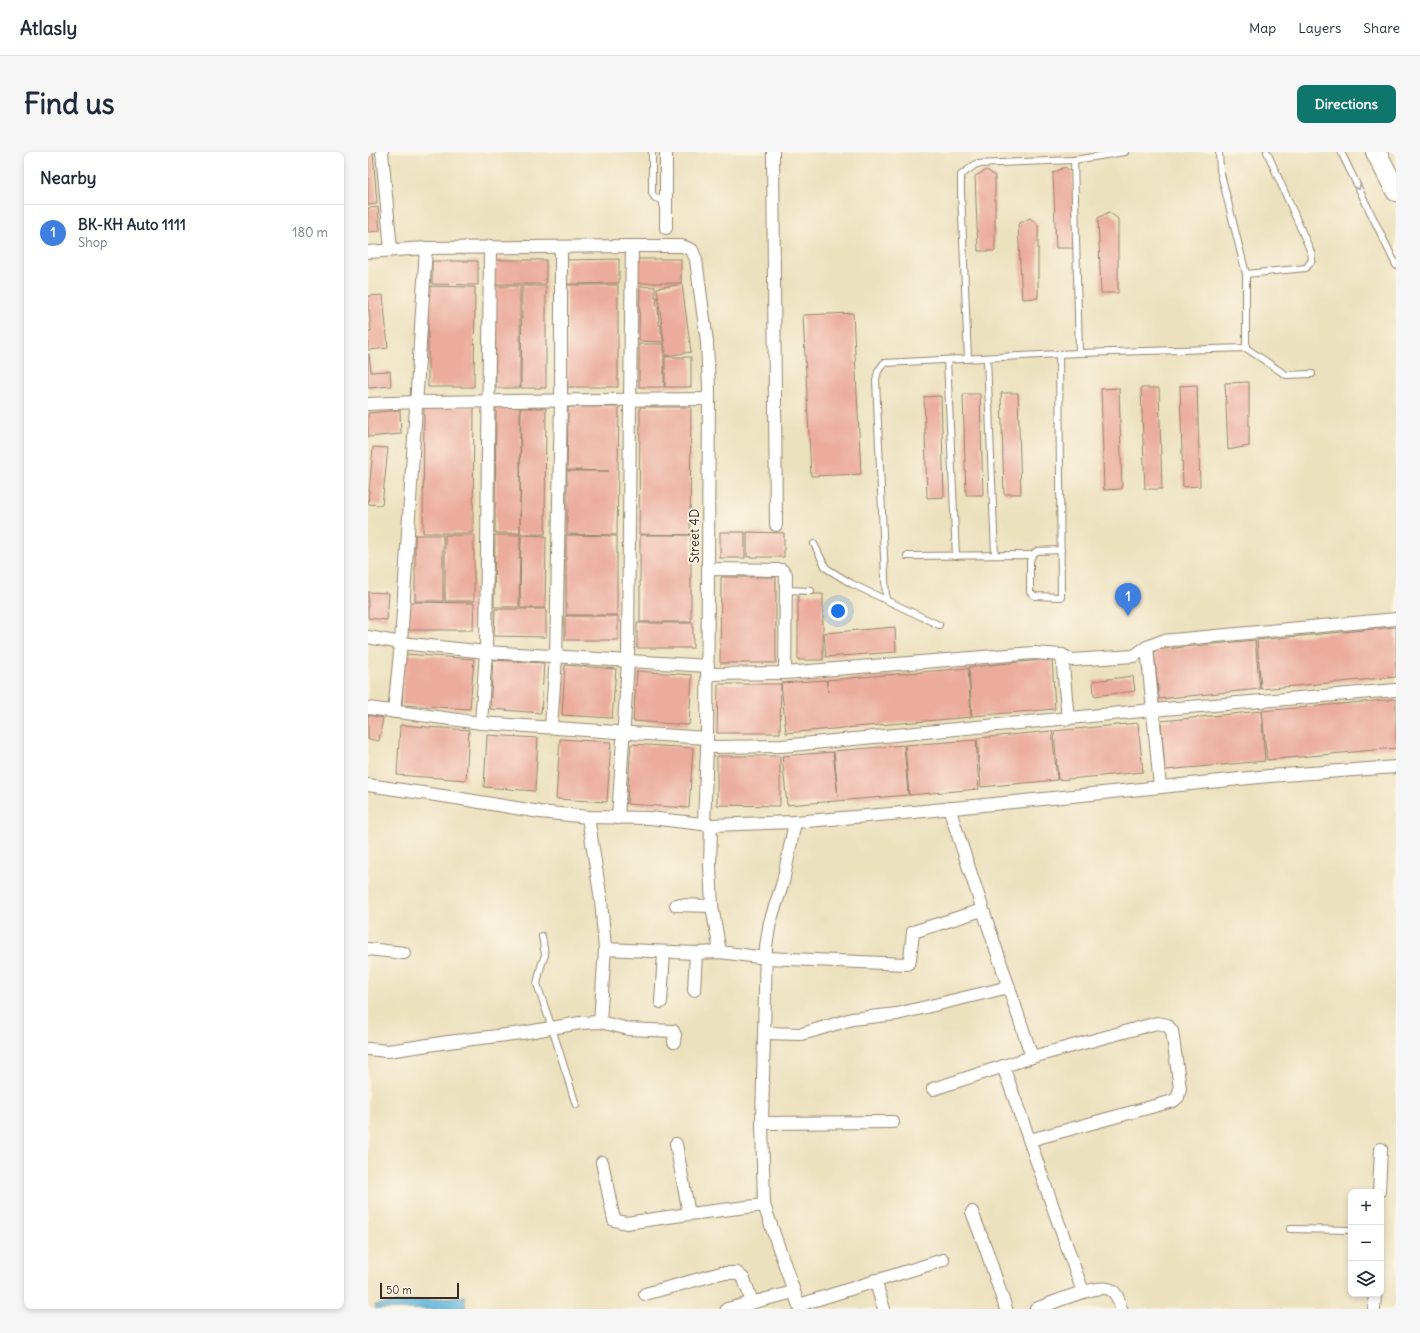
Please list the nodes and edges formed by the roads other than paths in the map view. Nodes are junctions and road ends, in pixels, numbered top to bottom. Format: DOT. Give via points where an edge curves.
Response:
graph roads {
  1 [pos="382,152"];
  2 [pos="652,152"];
  3 [pos="666,152"];
  4 [pos="773,152"];
  5 [pos="1125,152"];
  6 [pos="1219,152"];
  7 [pos="1267,152"];
  8 [pos="1340,152"];
  9 [pos="1376,152"];
  10 [pos="1074,160"];
  11 [pos="1396,191"];
  12 [pos="666,201"];
  13 [pos="666,228"];
  14 [pos="490,246"];
  15 [pos="632,246"];
  16 [pos="561,247"];
  17 [pos="426,248"];
  18 [pos="391,250"];
  19 [pos="368,252"];
  20 [pos="1396,265"];
  21 [pos="1246,274"];
  22 [pos="1246,348"];
  23 [pos="1079,353"];
  24 [pos="1059,354"];
  25 [pos="988,358"];
  26 [pos="968,359"];
  27 [pos="947,360"];
  28 [pos="1312,374"];
  29 [pos="630,398"];
  30 [pos="709,398"];
  31 [pos="560,401"];
  32 [pos="417,402"];
  33 [pos="488,402"];
  34 [pos="368,404"];
  35 [pos="776,525"];
  36 [pos="814,544"];
  37 [pos="1061,550"];
  38 [pos="995,555"];
  39 [pos="1032,555"];
  40 [pos="907,556"];
  41 [pos="956,556"];
  42 [pos="708,569"];
  43 [pos="786,590"];
  44 [pos="811,591"];
  45 [pos="886,600"];
  46 [pos="1396,619"];
  47 [pos="939,625"];
  48 [pos="368,637"];
  49 [pos="401,643"];
  50 [pos="1147,647"];
  51 [pos="486,652"];
  52 [pos="1062,655"];
  53 [pos="556,657"];
  54 [pos="628,662"];
  55 [pos="708,670"];
  56 [pos="785,673"];
  57 [pos="1396,690"];
  58 [pos="368,708"];
  59 [pos="1152,710"];
  60 [pos="394,712"];
  61 [pos="1068,719"];
  62 [pos="481,723"];
  63 [pos="551,727"];
  64 [pos="624,732"];
  65 [pos="707,742"];
  66 [pos="1396,767"];
  67 [pos="368,786"];
  68 [pos="1160,787"];
  69 [pos="949,808"];
  70 [pos="588,817"];
  71 [pos="618,818"];
  72 [pos="795,822"];
  73 [pos="707,824"];
  74 [pos="676,905"];
  75 [pos="712,906"];
  76 [pos="982,910"];
  77 [pos="542,936"];
  78 [pos="368,949"];
  79 [pos="605,949"];
  80 [pos="664,952"];
  81 [pos="720,952"];
  82 [pos="404,953"];
  83 [pos="696,953"];
  84 [pos="766,958"];
  85 [pos="1008,987"];
  86 [pos="694,990"];
  87 [pos="662,1002"];
  88 [pos="600,1022"];
  89 [pos="552,1028"];
  90 [pos="764,1033"];
  91 [pos="674,1042"];
  92 [pos="368,1049"];
  93 [pos="1032,1057"];
  94 [pos="1003,1066"];
  95 [pos="933,1089"];
  96 [pos="576,1105"];
  97 [pos="892,1122"];
  98 [pos="762,1124"];
  99 [pos="1030,1140"];
  100 [pos="676,1144"];
  101 [pos="1381,1149"];
  102 [pos="602,1162"];
  103 [pos="1379,1189"];
  104 [pos="764,1205"];
  105 [pos="972,1212"];
  106 [pos="689,1214"];
  107 [pos="1290,1229"];
  108 [pos="1348,1230"];
  109 [pos="942,1260"];
  110 [pos="875,1280"];
  111 [pos="794,1292"];
  112 [pos="1083,1292"];
  113 [pos="645,1294"];
  114 [pos="1375,1297"];
  115 [pos="752,1302"];
  116 [pos="799,1307"];
  117 [pos="1040,1308"];
  118 [pos="728,1309"];
  119 [pos="884,1309"];
  120 [pos="1006,1309"];
  121 [pos="1121,1309"];
  122 [pos="1374,1309"];
  1 -- 18 [label="street"];
  2 -- 12 [label="lane" via="652,192 655,198"];
  3 -- 12 [label="street"];
  4 -- 35 [label="street"];
  5 -- 10 [label="lane"];
  6 -- 21 [label="lane" via="1220,170"];
  7 -- 21 [label="lane" via="1311,252 1312,260 1306,268"];
  8 -- 20 [label="lane, one-way"];
  9 -- 11 [label="highway"];
  10 -- 23 [label="lane"];
  10 -- 26 [label="lane" via="976,164 961,175"];
  12 -- 13 [label="street"];
  14 -- 16 [label="street"];
  14 -- 17 [label="street"];
  14 -- 33 [label="street"];
  15 -- 16 [label="street"];
  15 -- 29 [label="street"];
  15 -- 30 [label="street, Street 4D" via="682,246 692,250 696,260 707,342"];
  16 -- 31 [label="street"];
  17 -- 18 [label="street"];
  17 -- 32 [label="street"];
  18 -- 19 [label="street"];
  21 -- 22 [label="lane"];
  22 -- 23 [label="lane"];
  22 -- 28 [label="lane" via="1286,375"];
  23 -- 24 [label="lane"];
  24 -- 25 [label="lane"];
  24 -- 37 [label="lane"];
  25 -- 26 [label="lane"];
  25 -- 38 [label="lane"];
  26 -- 27 [label="lane"];
  27 -- 41 [label="lane"];
  27 -- 45 [label="lane" via="884,363 878,371 876,380"];
  29 -- 30 [label="street"];
  29 -- 31 [label="street"];
  29 -- 54 [label="street"];
  30 -- 42 [label="street, Street 4D"];
  31 -- 33 [label="street"];
  31 -- 53 [label="street"];
  32 -- 33 [label="street"];
  32 -- 34 [label="street"];
  32 -- 49 [label="street"];
  33 -- 51 [label="street"];
  36 -- 45 [label="lane" via="826,568"];
  37 -- 39 [label="lane" via="1037,551"];
  37 -- 39 [label="lane" via="1061,597 1035,596 1030,592"];
  38 -- 39 [label="lane"];
  38 -- 41 [label="lane"];
  40 -- 41 [label="lane"];
  42 -- 43 [label="street" via="782,570 786,574"];
  42 -- 55 [label="street, Street 4D"];
  43 -- 44 [label="lane"];
  43 -- 56 [label="street"];
  45 -- 47 [label="lane"];
  46 -- 50 [label="street" via="1162,641"];
  48 -- 49 [label="street"];
  49 -- 51 [label="street"];
  49 -- 60 [label="street"];
  50 -- 52 [label="street" via="1134,656 1072,660"];
  50 -- 59 [label="street"];
  51 -- 53 [label="street"];
  51 -- 62 [label="street"];
  52 -- 56 [label="street" via="1034,653"];
  52 -- 61 [label="street"];
  53 -- 54 [label="street"];
  53 -- 63 [label="street"];
  54 -- 55 [label="street"];
  54 -- 64 [label="street"];
  55 -- 56 [label="street"];
  55 -- 65 [label="street, Street 4D"];
  57 -- 59 [label="street"];
  58 -- 60 [label="street"];
  59 -- 61 [label="street"];
  59 -- 68 [label="street"];
  60 -- 62 [label="street"];
  61 -- 65 [label="street" via="782,746"];
  62 -- 63 [label="street"];
  63 -- 64 [label="street"];
  64 -- 65 [label="street"];
  64 -- 71 [label="street"];
  65 -- 73 [label="street, Street 4D"];
  66 -- 68 [label="street"];
  67 -- 70 [label="street"];
  68 -- 69 [label="street"];
  69 -- 72 [label="street"];
  69 -- 76 [label="street"];
  70 -- 71 [label="street"];
  70 -- 79 [label="street" via="601,900"];
  71 -- 73 [label="street" via="650,818"];
  72 -- 73 [label="street"];
  72 -- 84 [label="street" via="783,882 770,922"];
  73 -- 75 [label="street, Street 4D"];
  74 -- 75 [label="street"];
  75 -- 81 [label="street, Street 4D"];
  76 -- 84 [label="street" via="913,932 910,959 907,964"];
  76 -- 85 [label="street"];
  77 -- 89 [label="lane" via="545,955 537,984"];
  78 -- 82 [label="street"];
  79 -- 80 [label="street"];
  79 -- 88 [label="street"];
  80 -- 83 [label="street"];
  80 -- 87 [label="street"];
  81 -- 83 [label="street"];
  81 -- 84 [label="street"];
  83 -- 86 [label="street"];
  84 -- 90 [label="street"];
  85 -- 90 [label="street" via="897,1014 852,1018 801,1034"];
  85 -- 93 [label="street"];
  88 -- 89 [label="street"];
  88 -- 91 [label="street" via="630,1029 673,1031"];
  89 -- 92 [label="street" via="395,1050"];
  89 -- 96 [label="lane"];
  90 -- 98 [label="street"];
  93 -- 94 [label="street"];
  93 -- 99 [label="street" via="1157,1023 1167,1025 1172,1031 1180,1088 1178,1097 1173,1101"];
  94 -- 95 [label="street"];
  94 -- 99 [label="street"];
  97 -- 98 [label="street"];
  98 -- 104 [label="street"];
  99 -- 112 [label="street"];
  100 -- 106 [label="street"];
  101 -- 103 [label="street"];
  102 -- 106 [label="street" via="614,1220 626,1223"];
  104 -- 106 [label="street"];
  104 -- 111 [label="street"];
  105 -- 120 [label="street"];
  107 -- 108 [label="lane"];
  109 -- 110 [label="street"];
  110 -- 116 [label="street"];
  110 -- 119 [label="street"];
  111 -- 115 [label="street"];
  111 -- 116 [label="street"];
  112 -- 117 [label="street"];
  112 -- 121 [label="street" via="1110,1289 1118,1296"];
  113 -- 115 [label="street" via="721,1273 737,1273 744,1279"];
  114 -- 122 [label="street"];
  115 -- 118 [label="street"];
}
